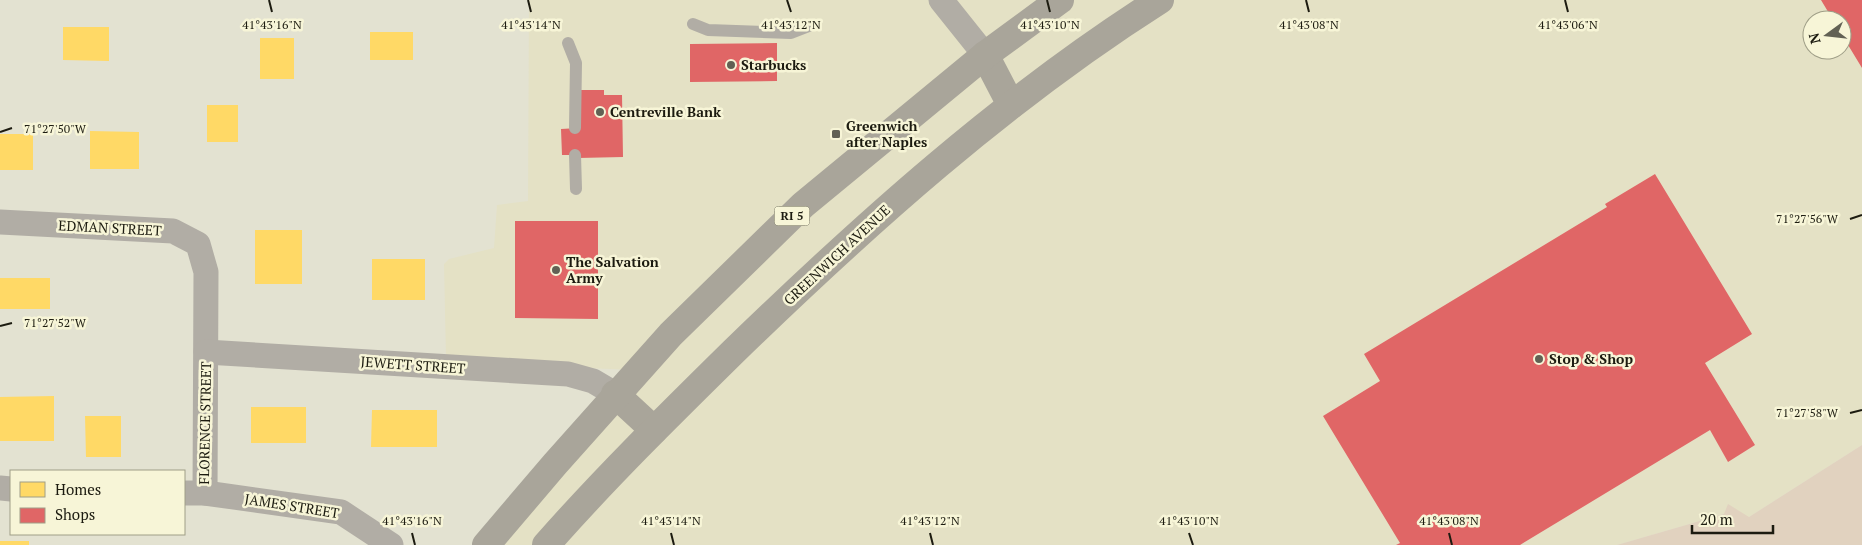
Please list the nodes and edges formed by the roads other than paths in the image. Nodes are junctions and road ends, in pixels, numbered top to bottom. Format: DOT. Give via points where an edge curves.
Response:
graph roads {
  1 [pos="941,0"];
  2 [pos="1060,0"];
  3 [pos="1160,0"];
  4 [pos="693,24"];
  5 [pos="809,26"];
  6 [pos="568,43"];
  7 [pos="985,55"];
  8 [pos="1011,105"];
  9 [pos="575,128"];
  10 [pos="576,155"];
  11 [pos="576,189"];
  12 [pos="0,222"];
  13 [pos="206,352"];
  14 [pos="615,394"];
  15 [pos="654,430"];
  16 [pos="194,493"];
  17 [pos="391,545"];
  18 [pos="486,545"];
  19 [pos="546,545"];
  1 -- 7 [label="street"];
  2 -- 7 [label="main road, RI 5"];
  3 -- 8 [label="main road, GREENWICH AVENUE"];
  4 -- 5 [label="lane" via="708,30 791,33"];
  6 -- 9 [label="lane" via="576,63"];
  7 -- 8 [label="main road"];
  7 -- 14 [label="main road, RI 5" via="803,205 671,334"];
  8 -- 15 [label="main road, GREENWICH AVENUE" via="890,206"];
  10 -- 11 [label="lane"];
  12 -- 13 [label="street, EDMAN STREET" via="173,231 198,244 206,272"];
  13 -- 14 [label="street, JEWETT STREET" via="568,374 593,381"];
  13 -- 16 [label="street, FLORENCE STREET"];
  14 -- 15 [label="main road"];
  14 -- 18 [label="main road, RI 5"];
  15 -- 19 [label="main road, GREENWICH AVENUE"];
  16 -- 17 [label="street, JAMES STREET" via="341,512"];
}
